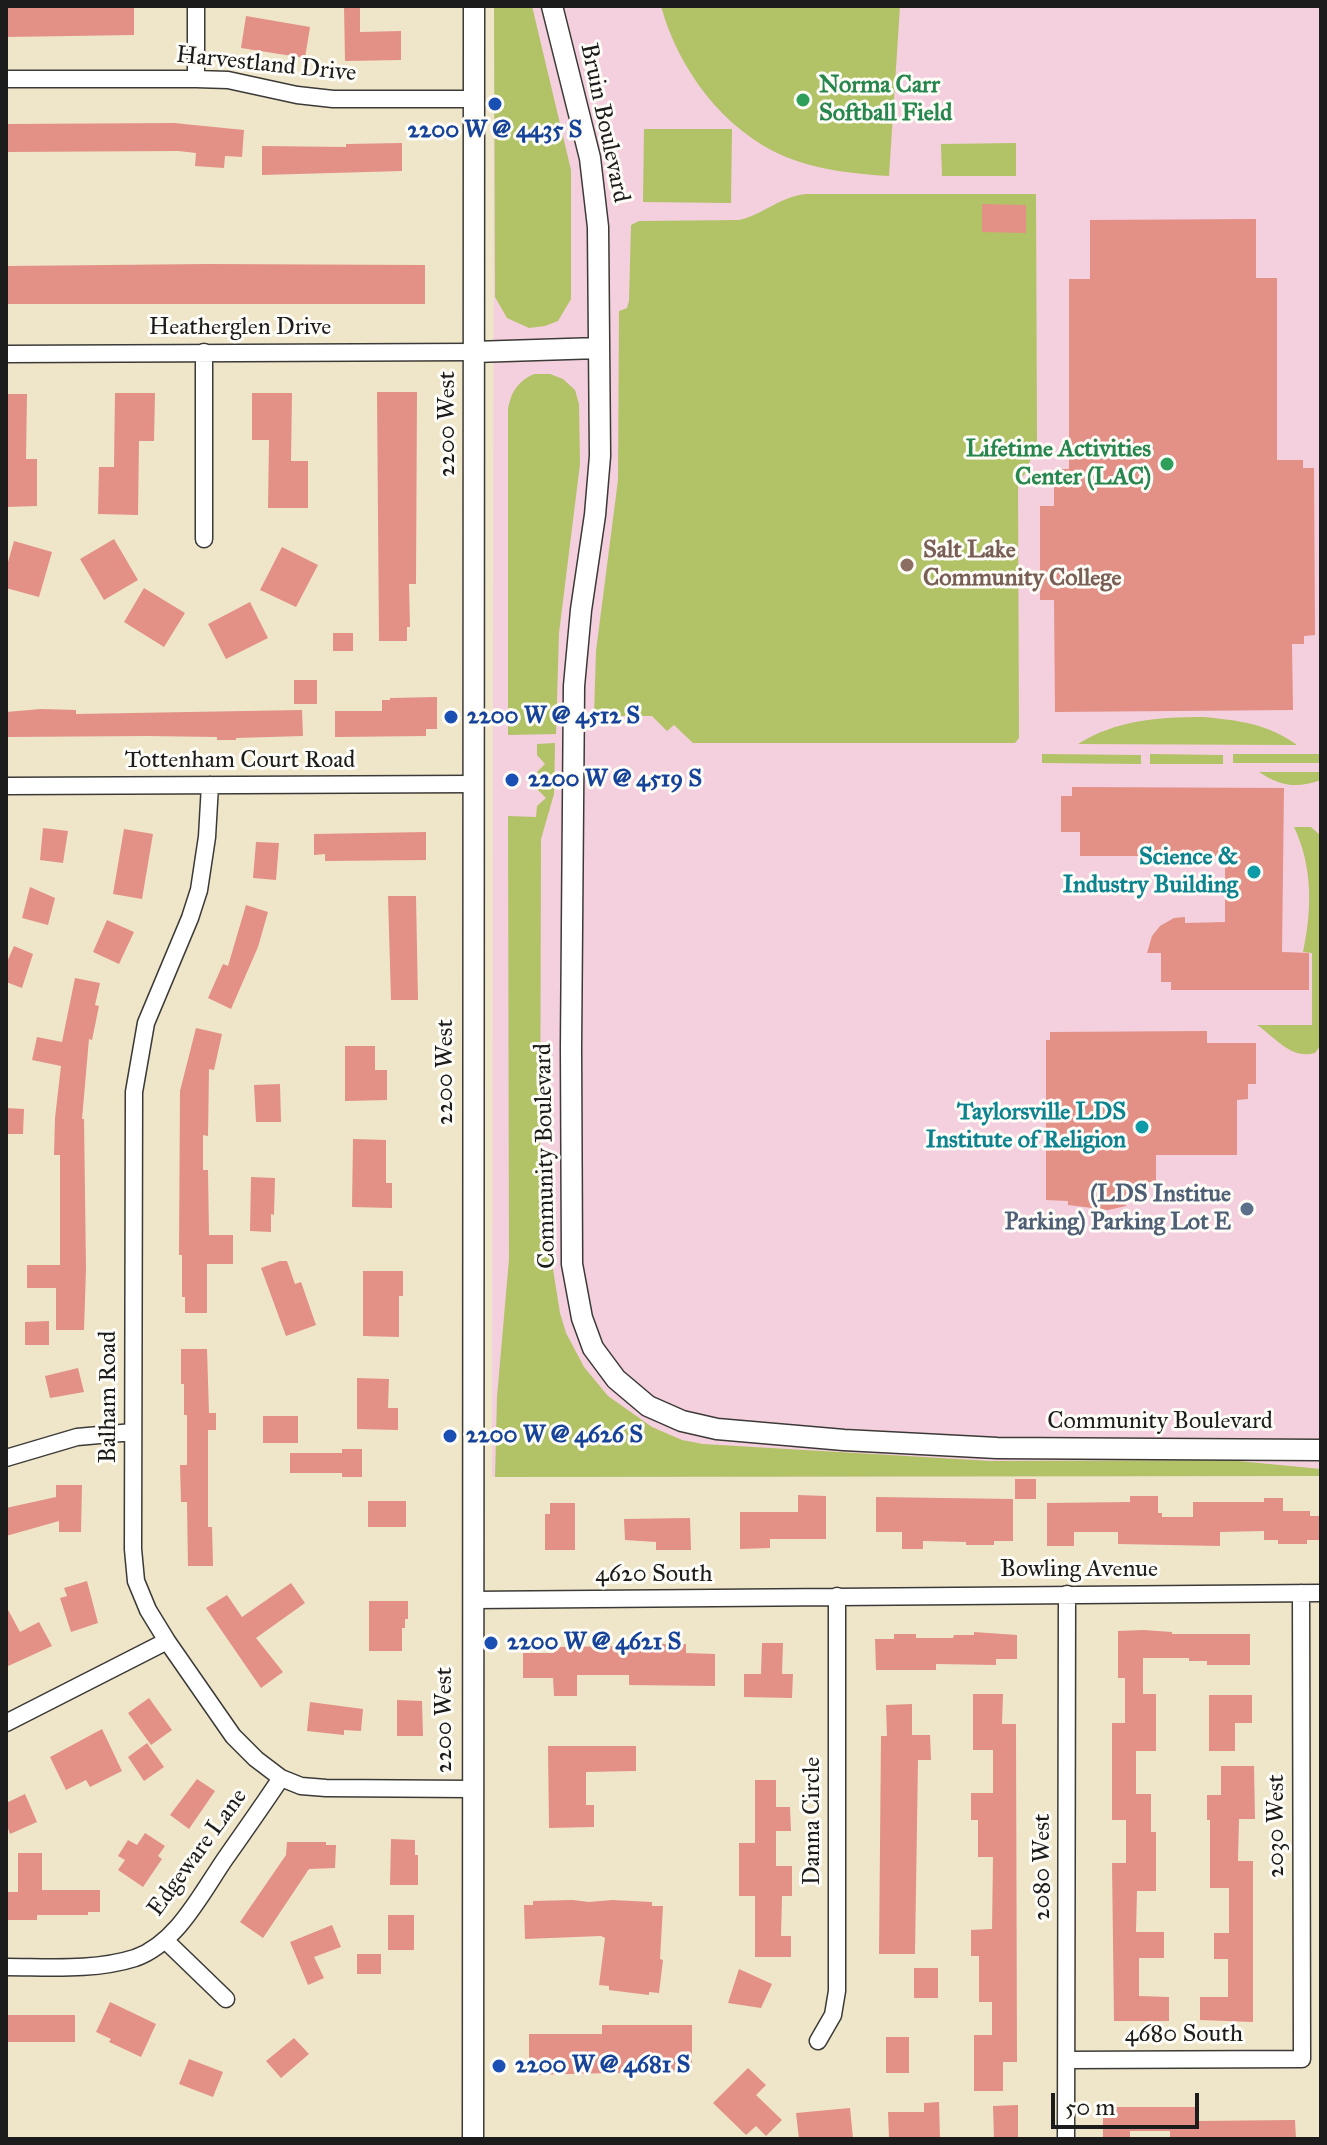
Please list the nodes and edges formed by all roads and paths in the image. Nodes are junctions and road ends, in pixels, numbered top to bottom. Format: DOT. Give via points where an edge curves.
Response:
graph roads {
  1 [pos="196,6"];
  2 [pos="474,6"];
  3 [pos="552,6"];
  4 [pos="6,79"];
  5 [pos="196,79"];
  6 [pos="474,99"];
  7 [pos="599,348"];
  8 [pos="204,352"];
  9 [pos="474,352"];
  10 [pos="6,354"];
  11 [pos="204,539"];
  12 [pos="473,784"];
  13 [pos="210,785"];
  14 [pos="6,786"];
  15 [pos="133,1432"];
  16 [pos="1321,1450"];
  17 [pos="6,1458"];
  18 [pos="1301,1593"];
  19 [pos="1321,1593"];
  20 [pos="1067,1594"];
  21 [pos="837,1596"];
  22 [pos="472,1600"];
  23 [pos="167,1641"];
  24 [pos="6,1723"];
  25 [pos="281,1778"];
  26 [pos="471,1789"];
  27 [pos="165,1940"];
  28 [pos="6,1967"];
  29 [pos="226,1999"];
  30 [pos="818,2041"];
  31 [pos="1302,2059"];
  32 [pos="1067,2060"];
  33 [pos="473,2139"];
  34 [pos="1066,2139"];
  1 -- 5 [label="street"];
  2 -- 6 [label="street, 2200 West"];
  3 -- 7 [label="street, Bruin Boulevard" via="595,193"];
  4 -- 5 [label="street, Harvestland Drive"];
  5 -- 6 [label="street, Harvestland Drive" via="333,99"];
  6 -- 9 [label="street, 2200 West"];
  7 -- 9 [label="street"];
  7 -- 16 [label="street, Community Boulevard" via="600,456 574,686 571,1032 572,1264 593,1348 616,1379 648,1406 717,1429 997,1448"];
  8 -- 9 [label="street, Heatherglen Drive"];
  8 -- 10 [label="street, Heatherglen Drive"];
  8 -- 11 [label="street"];
  9 -- 12 [label="street, 2200 West"];
  12 -- 13 [label="street, Tottenham Court Road"];
  12 -- 22 [label="street, 2200 West"];
  13 -- 14 [label="street, Tottenham Court Road"];
  13 -- 15 [label="street, Balham Road" via="199,890 146,1023 137,1064"];
  15 -- 17 [label="street" via="77,1437"];
  15 -- 23 [label="street, Balham Road" via="136,1581"];
  18 -- 19 [label="street, Bowling Avenue"];
  18 -- 20 [label="street, Bowling Avenue"];
  18 -- 31 [label="street, 2030 West"];
  20 -- 21 [label="street, Bowling Avenue"];
  20 -- 32 [label="street, 2080 West"];
  21 -- 22 [label="street, 4620 South"];
  21 -- 30 [label="street, Danna Circle" via="837,1991 833,2015"];
  22 -- 26 [label="street, 2200 West"];
  23 -- 24 [label="street"];
  23 -- 25 [label="street, Balham Road" via="233,1736"];
  25 -- 26 [label="street, Balham Road" via="326,1788"];
  25 -- 27 [label="street, Edgeware Lane"];
  26 -- 33 [label="street, 2200 West"];
  27 -- 28 [label="street, Edgeware Lane" via="137,1957 109,1964"];
  27 -- 29 [label="street"];
  31 -- 32 [label="street, 4680 South"];
  32 -- 34 [label="street, 2080 West"];
}
